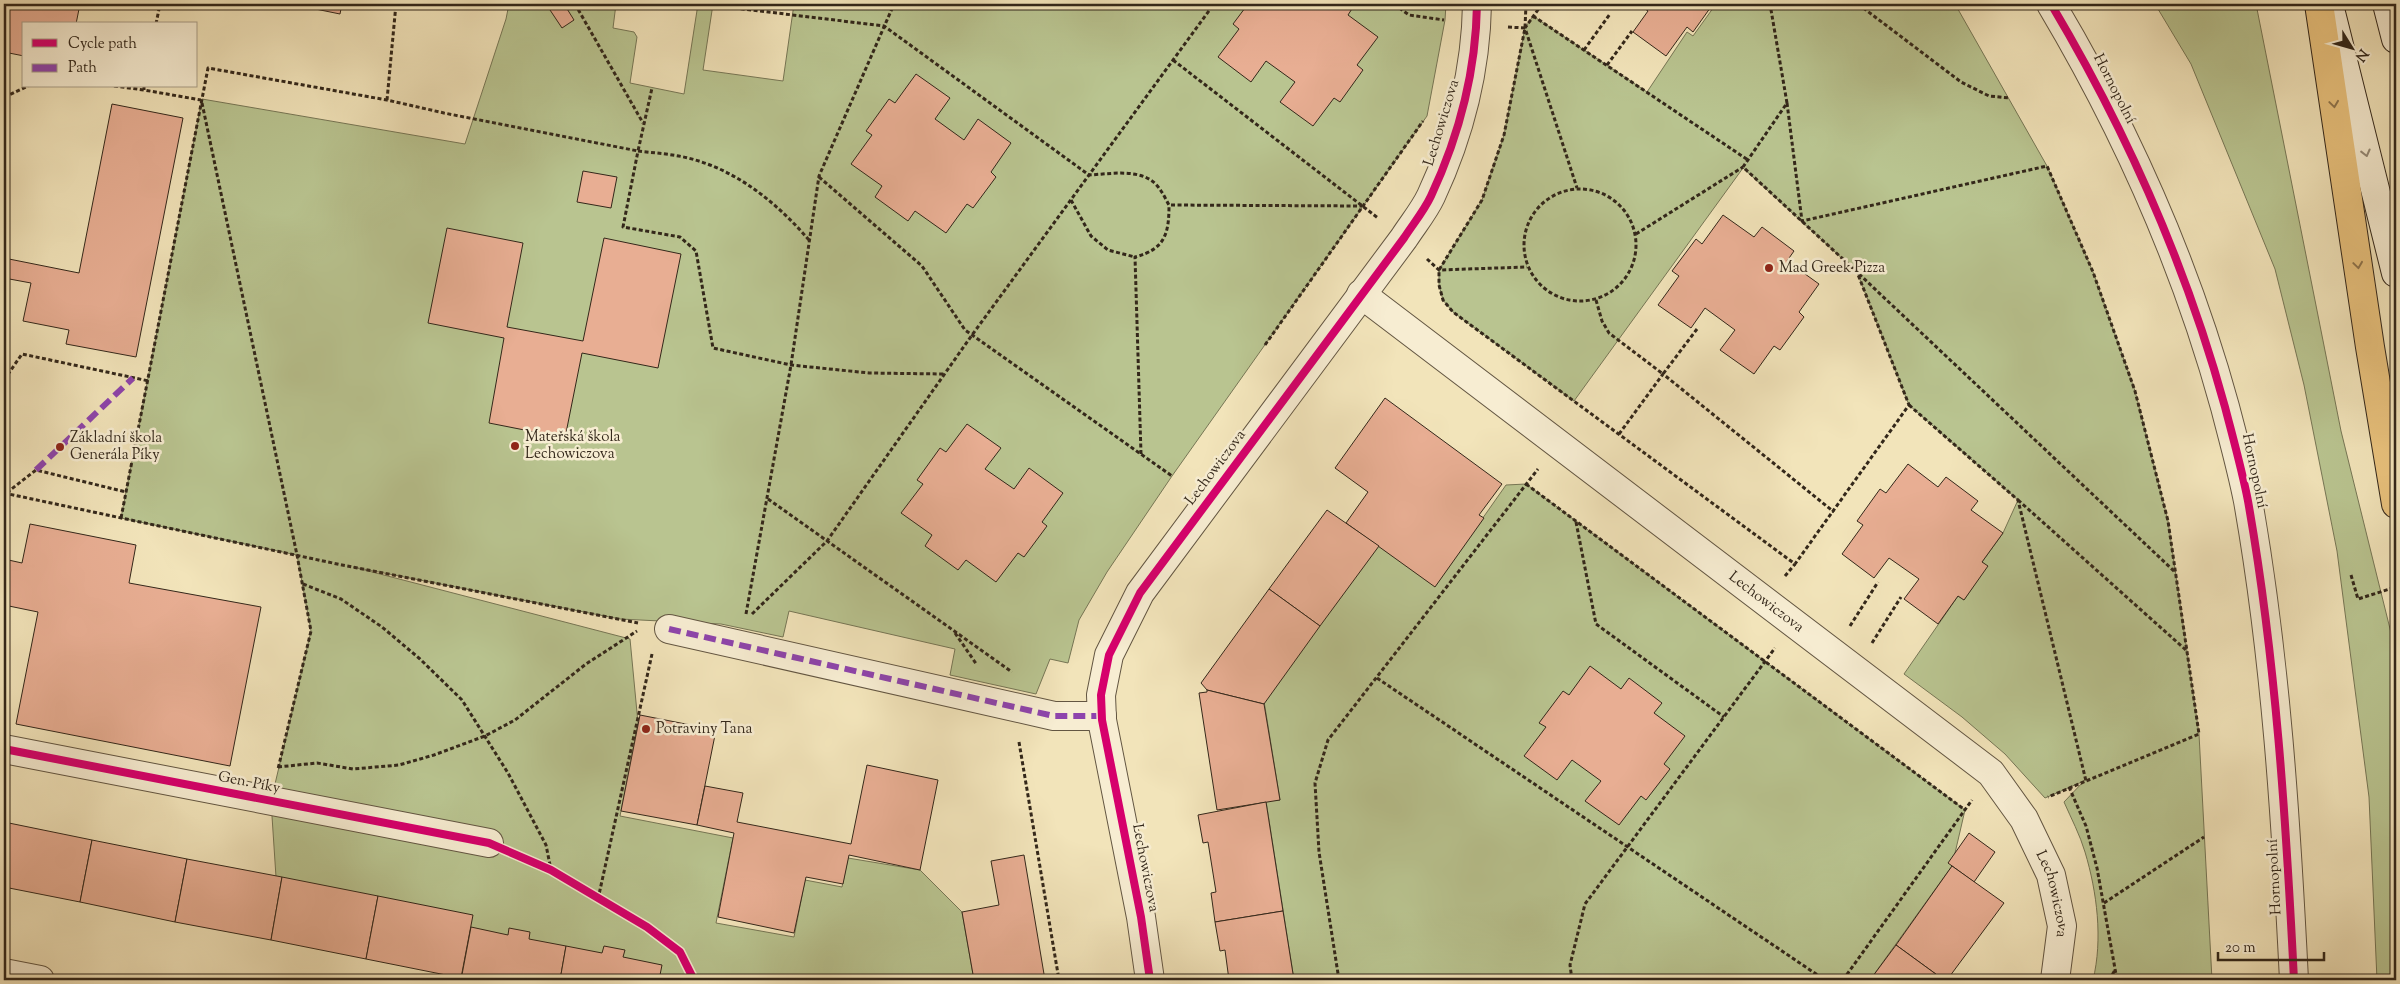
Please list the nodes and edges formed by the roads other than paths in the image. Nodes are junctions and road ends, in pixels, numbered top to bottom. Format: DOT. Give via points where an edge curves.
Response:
graph roads {
  1 [pos="1477,4"];
  2 [pos="2051,4"];
  3 [pos="2319,4"];
  4 [pos="2329,4"];
  5 [pos="2388,4"];
  6 [pos="2396,39"];
  7 [pos="2396,273"];
  8 [pos="1361,294"];
  9 [pos="2396,504"];
  10 [pos="657,627"];
  11 [pos="1102,716"];
  12 [pos="4,749"];
  13 [pos="489,843"];
  14 [pos="4,973"];
  15 [pos="40,980"];
  16 [pos="1150,980"];
  17 [pos="2055,980"];
  18 [pos="2294,980"];
  1 -- 8 [label="street, Lechowiczova" via="1471,74 1451,150 1430,198"];
  2 -- 18 [label="street, Hornopolní" via="2111,113 2158,211 2192,301 2232,433 2247,500 2268,630 2286,830"];
  3 -- 9 [label="highway, one-way"];
  4 -- 7 [label="street, one-way"];
  5 -- 6 [label="street"];
  8 -- 11 [label="street, Lechowiczova" via="1140,593 1109,654 1100,695"];
  8 -- 17 [label="street, Lechowiczova" via="1991,773 2024,819 2051,874 2062,926"];
  10 -- 11 [label="street" via="1054,716"];
  11 -- 16 [label="street, Lechowiczova"];
  12 -- 13 [label="street, Gen. Píky"];
  14 -- 15 [label="street"];
}
